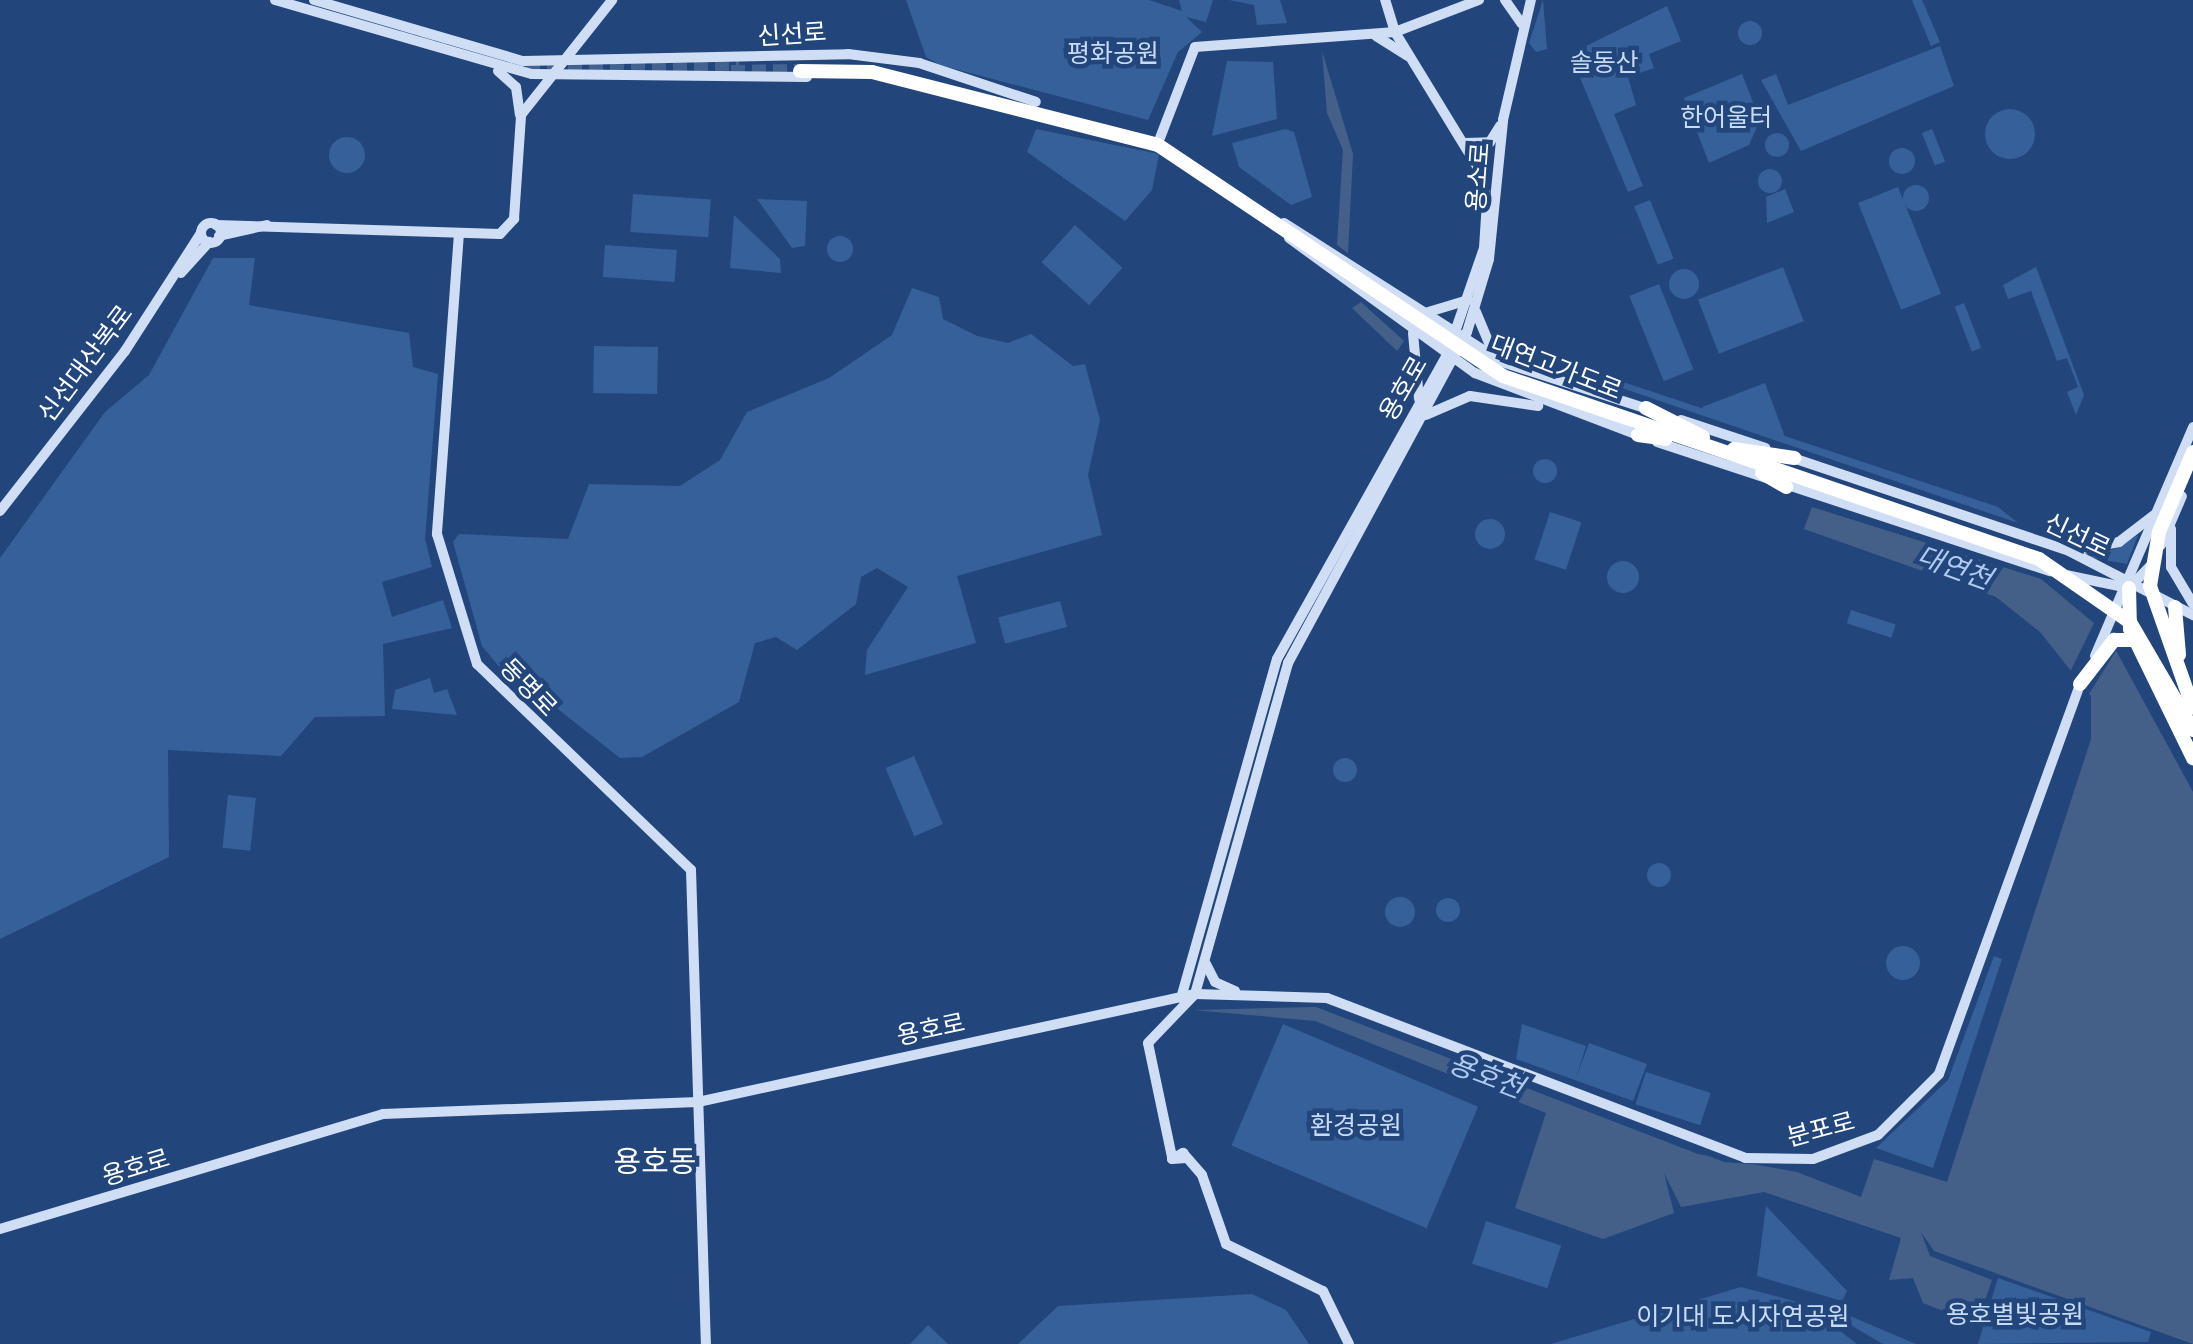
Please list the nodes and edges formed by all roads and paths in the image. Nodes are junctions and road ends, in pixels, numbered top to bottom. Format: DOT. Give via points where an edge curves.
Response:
graph roads {
  1 [pos="276,0"];
  2 [pos="314,0"];
  3 [pos="612,0"];
  4 [pos="1386,0"];
  5 [pos="1479,0"];
  6 [pos="1505,0"];
  7 [pos="1531,0"];
  8 [pos="1422,24"];
  9 [pos="1523,25"];
  10 [pos="1395,32"];
  11 [pos="1374,35"];
  12 [pos="1409,56"];
  13 [pos="554,64"];
  14 [pos="488,66"];
  15 [pos="800,68"];
  16 [pos="546,76"];
  17 [pos="1035,105"];
  18 [pos="520,115"];
  19 [pos="1503,120"];
  20 [pos="1160,138"];
  21 [pos="1466,142"];
  22 [pos="1283,226"];
  23 [pos="459,232"];
  24 [pos="1474,300"];
  25 [pos="1422,312"];
  26 [pos="1410,328"];
  27 [pos="1460,337"];
  28 [pos="1450,357"];
  29 [pos="1502,362"];
  30 [pos="1422,373"];
  31 [pos="1560,410"];
  32 [pos="1418,415"];
  33 [pos="1641,421"];
  34 [pos="2193,427"];
  35 [pos="1702,441"];
  36 [pos="1732,452"];
  37 [pos="2193,452"];
  38 [pos="1794,458"];
  39 [pos="2193,469"];
  40 [pos="1786,486"];
  41 [pos="1362,510"];
  42 [pos="2158,510"];
  43 [pos="0,512"];
  44 [pos="2172,518"];
  45 [pos="1362,534"];
  46 [pos="2147,539"];
  47 [pos="2162,544"];
  48 [pos="1340,549"];
  49 [pos="2069,551"];
  50 [pos="2034,566"];
  51 [pos="2172,567"];
  52 [pos="1342,569"];
  53 [pos="2129,588"];
  54 [pos="2193,604"];
  55 [pos="2175,607"];
  56 [pos="2193,618"];
  57 [pos="2112,630"];
  58 [pos="2176,641"];
  59 [pos="2137,645"];
  60 [pos="2166,666"];
  61 [pos="2186,672"];
  62 [pos="2080,684"];
  63 [pos="2159,686"];
  64 [pos="2193,687"];
  65 [pos="2193,710"];
  66 [pos="2193,730"];
  67 [pos="2193,758"];
  68 [pos="1204,919"];
  69 [pos="1207,953"];
  70 [pos="1189,994"];
  71 [pos="1240,994"];
  72 [pos="698,1102"];
  73 [pos="0,1229"];
  74 [pos="706,1344"];
  75 [pos="1349,1344"];
  1 -- 14 [label="main road, 신선로"];
  2 -- 13 [label="main road, 신선로"];
  3 -- 13 [label="main road"];
  4 -- 10 [label="main road"];
  5 -- 8 [label="main road"];
  6 -- 9 [label="main road"];
  7 -- 9 [label="main road, 용소로"];
  8 -- 10 [label="main road"];
  8 -- 12 [label="main road"];
  9 -- 19 [label="main road, 용소로"];
  10 -- 11 [label="main road"];
  10 -- 12 [label="main road"];
  11 -- 12 [label="main road"];
  11 -- 20 [label="main road" via="1195,48"];
  12 -- 21 [label="main road"];
  13 -- 16 [label="main road"];
  13 -- 17 [label="main road, 신선로" via="848,54 919,63"];
  14 -- 16 [label="main road, 신선로"];
  14 -- 18 [label="main road" via="516,87"];
  15 -- 17 [label="highway, 신선로" via="872,66"];
  16 -- 17 [label="main road, 신선로" via="871,78"];
  16 -- 18 [label="main road"];
  17 -- 20 [label="highway"];
  17 -- 22 [label="highway" via="1158,145"];
  18 -- 23 [label="main road" via="514,219 500,234"];
  19 -- 21 [label="main road" via="1490,142"];
  19 -- 24 [label="main road, 용소로" via="1495,226"];
  20 -- 22 [label="highway"];
  21 -- 24 [label="main road, 용소로" via="1488,222"];
  22 -- 25 [label="main road"];
  22 -- 26 [label="main road"];
  22 -- 33 [label="highway, 대연고가도로" via="1463,350"];
  23 -- 43 [label="main road, 신선대산복로" via="270,224 211,234"];
  23 -- 72 [label="main road, 동명로" via="437,534 477,664 690,870"];
  24 -- 25 [label="main road" via="1453,312"];
  24 -- 27 [label="main road, 용소로"];
  24 -- 29 [label="main road" via="1482,337"];
  25 -- 27 [label="main road"];
  26 -- 28 [label="main road"];
  26 -- 30 [label="main road"];
  27 -- 28 [label="main road, 용소로"];
  27 -- 29 [label="main road"];
  28 -- 30 [label="main road"];
  28 -- 31 [label="main road"];
  28 -- 32 [label="main road, 용호로"];
  29 -- 33 [label="main road"];
  30 -- 32 [label="main road"];
  31 -- 32 [label="main road" via="1470,396"];
  31 -- 33 [label="main road"];
  32 -- 41 [label="main road, 용호로"];
  32 -- 45 [label="main road, 용호로"];
  33 -- 35 [label="highway"];
  33 -- 35 [label="highway"];
  33 -- 38 [label="main road, 신선로"];
  33 -- 40 [label="main road, 신선로"];
  34 -- 42 [label="main road"];
  35 -- 36 [label="highway"];
  36 -- 38 [label="highway"];
  36 -- 40 [label="highway"];
  36 -- 60 [label="highway" via="1969,530 2101,585"];
  37 -- 65 [label="highway" via="2150,586"];
  38 -- 49 [label="main road, 신선로"];
  39 -- 44 [label="main road"];
  40 -- 50 [label="main road, 신선로"];
  41 -- 45 [label="main road" via="1369,509"];
  41 -- 48 [label="main road, 용호로"];
  42 -- 46 [label="main road"];
  42 -- 49 [label="main road" via="2119,542"];
  44 -- 47 [label="main road"];
  44 -- 51 [label="main road"];
  45 -- 52 [label="main road, 용호로"];
  46 -- 47 [label="main road" via="2154,551"];
  46 -- 53 [label="main road"];
  47 -- 53 [label="main road"];
  48 -- 52 [label="main road" via="1334,569"];
  48 -- 68 [label="main road, 용호로" via="1277,659"];
  49 -- 53 [label="main road, 신선로"];
  50 -- 53 [label="main road, 신선로"];
  50 -- 57 [label="main road"];
  51 -- 54 [label="main road"];
  51 -- 55 [label="main road"];
  52 -- 69 [label="main road, 용호로" via="1288,663"];
  53 -- 55 [label="main road"];
  53 -- 57 [label="main road"];
  53 -- 59 [label="highway" via="2125,610"];
  55 -- 56 [label="main road"];
  55 -- 58 [label="highway"];
  56 -- 58 [label="highway"];
  57 -- 59 [label="highway"];
  57 -- 62 [label="highway"];
  58 -- 61 [label="highway"];
  59 -- 63 [label="highway"];
  60 -- 65 [label="highway"];
  60 -- 66 [label="highway"];
  61 -- 63 [label="highway" via="2177,688"];
  61 -- 64 [label="highway"];
  62 -- 71 [label="main road, 분포로" via="1950,1052 1896,1121 1844,1150 1746,1158 1327,998"];
  63 -- 67 [label="highway"];
  68 -- 69 [label="main road"];
  68 -- 70 [label="main road, 용호로"];
  69 -- 70 [label="main road, 용호로"];
  69 -- 71 [label="main road" via="1215,982"];
  70 -- 71 [label="main road, 분포로"];
  70 -- 72 [label="main road, 용호로"];
  70 -- 75 [label="main road" via="1152,1033 1147,1055 1166,1134 1179,1158 1194,1168 1226,1244 1323,1292"];
  72 -- 73 [label="main road, 용호로" via="384,1114"];
  72 -- 74 [label="main road, 동명로"];
}
